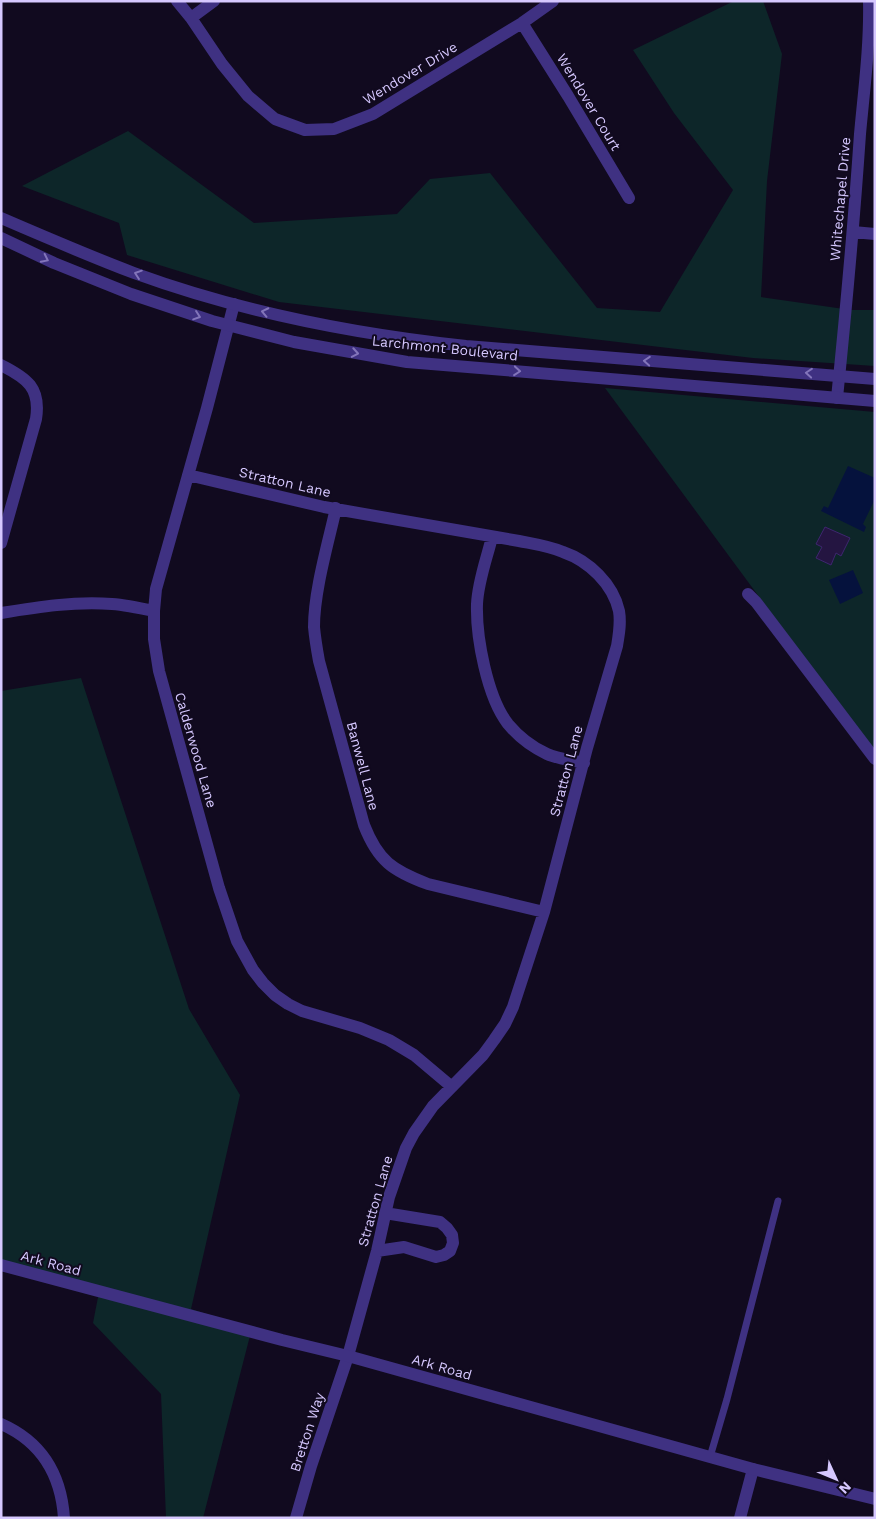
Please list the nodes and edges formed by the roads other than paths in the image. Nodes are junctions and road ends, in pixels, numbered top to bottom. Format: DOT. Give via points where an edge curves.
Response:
graph roads {
  1 [pos="177,1"];
  2 [pos="214,1"];
  3 [pos="553,1"];
  4 [pos="869,1"];
  5 [pos="191,18"];
  6 [pos="522,23"];
  7 [pos="629,198"];
  8 [pos="1,218"];
  9 [pos="853,232"];
  10 [pos="875,234"];
  11 [pos="1,238"];
  12 [pos="234,304"];
  13 [pos="229,326"];
  14 [pos="1,365"];
  15 [pos="840,376"];
  16 [pos="875,379"];
  17 [pos="837,398"];
  18 [pos="875,401"];
  19 [pos="188,475"];
  20 [pos="336,508"];
  21 [pos="492,536"];
  22 [pos="1,543"];
  23 [pos="748,594"];
  24 [pos="154,611"];
  25 [pos="1,613"];
  26 [pos="875,759"];
  27 [pos="584,763"];
  28 [pos="544,912"];
  29 [pos="452,1087"];
  30 [pos="778,1202"];
  31 [pos="385,1213"];
  32 [pos="377,1251"];
  33 [pos="1,1266"];
  34 [pos="348,1356"];
  35 [pos="1,1424"];
  36 [pos="710,1457"];
  37 [pos="753,1468"];
  38 [pos="875,1499"];
  39 [pos="64,1518"];
  40 [pos="296,1518"];
  41 [pos="740,1518"];
  1 -- 5 [label="street, Wendover Drive"];
  2 -- 5 [label="street"];
  3 -- 6 [label="street, Wendover Drive"];
  4 -- 9 [label="street, Whitechapel Drive"];
  5 -- 6 [label="street, Wendover Drive" via="248,96 275,120 305,130 334,129 373,114"];
  6 -- 7 [label="street, Wendover Court"];
  12 -- 8 [label="street, Larchmont Boulevard, one-way" via="134,273"];
  9 -- 10 [label="street"];
  9 -- 15 [label="street, Whitechapel Drive"];
  11 -- 13 [label="street, Larchmont Boulevard, one-way" via="132,294"];
  12 -- 13 [label="street, Calderwood Lane"];
  15 -- 12 [label="street, Larchmont Boulevard, one-way" via="435,343 345,329"];
  13 -- 17 [label="street, Larchmont Boulevard, one-way" via="294,342 407,362"];
  13 -- 19 [label="street, Calderwood Lane"];
  14 -- 22 [label="street" via="31,385 38,407"];
  15 -- 16 [label="street, Larchmont Boulevard"];
  15 -- 17 [label="street, Whitechapel Drive"];
  17 -- 18 [label="street, Larchmont Boulevard"];
  19 -- 20 [label="street, Stratton Lane"];
  19 -- 24 [label="street, Calderwood Lane" via="156,589"];
  20 -- 21 [label="street, Stratton Lane"];
  20 -- 28 [label="street, Banwell Lane" via="314,627 319,661 364,826 374,848 393,867 428,884"];
  21 -- 27 [label="street" via="478,602 478,625 489,683 497,705 507,723 530,744 549,755"];
  21 -- 27 [label="street, Stratton Lane" via="549,547 579,559 605,581 614,596 620,628 617,646"];
  23 -- 26 [label="street"];
  24 -- 25 [label="street" via="115,604 80,603"];
  24 -- 29 [label="street, Calderwood Lane" via="154,639 161,680 219,888 237,941 253,970 275,995 288,1004 389,1040 414,1055"];
  27 -- 28 [label="street, Stratton Lane"];
  28 -- 29 [label="street, Stratton Lane" via="520,989 505,1024 483,1055"];
  29 -- 31 [label="street, Stratton Lane" via="433,1106 414,1133 396,1175"];
  30 -- 36 [label="lane"];
  31 -- 32 [label="street, Stratton Lane"];
  31 -- 32 [label="street" via="440,1222 452,1235 453,1243 450,1251 436,1257 404,1247"];
  32 -- 34 [label="street, Stratton Lane"];
  33 -- 34 [label="street, Ark Road"];
  34 -- 36 [label="street, Ark Road"];
  34 -- 40 [label="street, Bretton Way"];
  35 -- 39 [label="street" via="23,1436 45,1458 59,1486"];
  36 -- 37 [label="street, Ark Road"];
  37 -- 38 [label="street, Ark Road"];
  37 -- 41 [label="street"];
}
